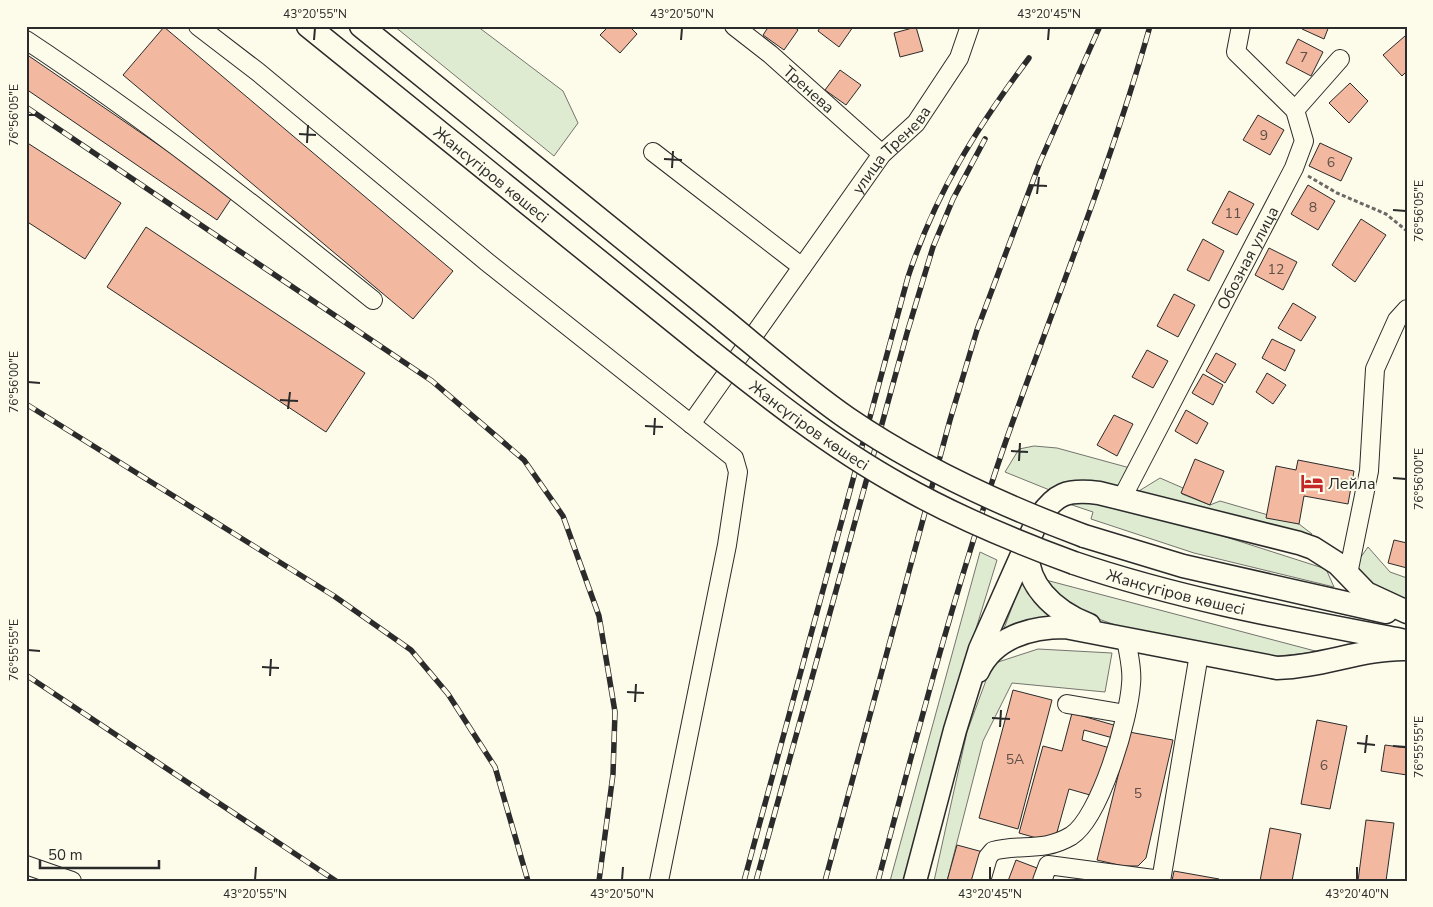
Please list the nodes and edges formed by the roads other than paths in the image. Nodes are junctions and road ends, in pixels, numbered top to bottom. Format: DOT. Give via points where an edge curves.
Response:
graph roads {
  1 [pos="198,26"];
  2 [pos="308,26"];
  3 [pos="360,26"];
  4 [pos="734,26"];
  5 [pos="970,26"];
  6 [pos="1241,26"];
  7 [pos="26,40"];
  8 [pos="1340,59"];
  9 [pos="1295,110"];
  10 [pos="652,152"];
  11 [pos="882,154"];
  12 [pos="802,267"];
  13 [pos="373,300"];
  14 [pos="1407,309"];
  15 [pos="691,424"];
  16 [pos="1122,498"];
  17 [pos="1030,535"];
  18 [pos="1348,574"];
  19 [pos="1407,612"];
  20 [pos="1407,616"];
  21 [pos="1126,638"];
  22 [pos="1407,642"];
  23 [pos="1407,649"];
  24 [pos="1199,654"];
  25 [pos="1067,704"];
  26 [pos="1126,714"];
  27 [pos="955,730"];
  28 [pos="27,868"];
  29 [pos="72,881"];
  30 [pos="660,881"];
  31 [pos="915,881"];
  32 [pos="981,881"];
  33 [pos="1042,881"];
  34 [pos="1161,881"];
  1 -- 15 [label="street"];
  2 -- 22 [label="main road, Жансүгіров көшесі, bridge" via="794,416 899,484 1015,541 1124,579 1230,607"];
  3 -- 20 [label="main road, Жансүгіров көшесі, bridge" via="823,400 883,441 999,502 1084,536 1183,566"];
  4 -- 11 [label="street, Тренева"];
  5 -- 11 [label="street, улица Тренева" via="958,58 916,123"];
  6 -- 9 [label="street, Обозная улица" via="1236,52"];
  7 -- 13 [label="street" via="101,90 237,190"];
  8 -- 9 [label="street"];
  9 -- 16 [label="street, Обозная улица" via="1304,141 1294,168"];
  10 -- 12 [label="street"];
  11 -- 12 [label="street, улица Тренева"];
  12 -- 15 [label="street, улица Тренева"];
  14 -- 18 [label="street" via="1397,320 1375,370 1369,472"];
  15 -- 30 [label="street" via="734,458 738,472 727,545"];
  16 -- 17 [label="main road" via="1086,491 1068,492 1046,508"];
  16 -- 18 [label="main road" via="1299,543 1330,558"];
  17 -- 21 [label="main road" via="1027,558 1035,582 1046,598 1069,617"];
  17 -- 27 [label="main road" via="984,638"];
  18 -- 19 [label="main road" via="1366,593"];
  21 -- 24 [label="main road"];
  21 -- 26 [label="street" via="1132,675"];
  21 -- 27 [label="main road" via="1065,627 1017,634 982,663"];
  23 -- 24 [label="main road" via="1376,650 1293,667 1256,665"];
  24 -- 34 [label="street"];
  25 -- 26 [label="street"];
  26 -- 32 [label="street" via="1098,801 1088,819 1072,835 1052,845 994,851 988,857"];
  27 -- 31 [label="main road"];
  28 -- 29 [label="street"];
  33 -- 34 [label="street" via="1048,865"];
}
